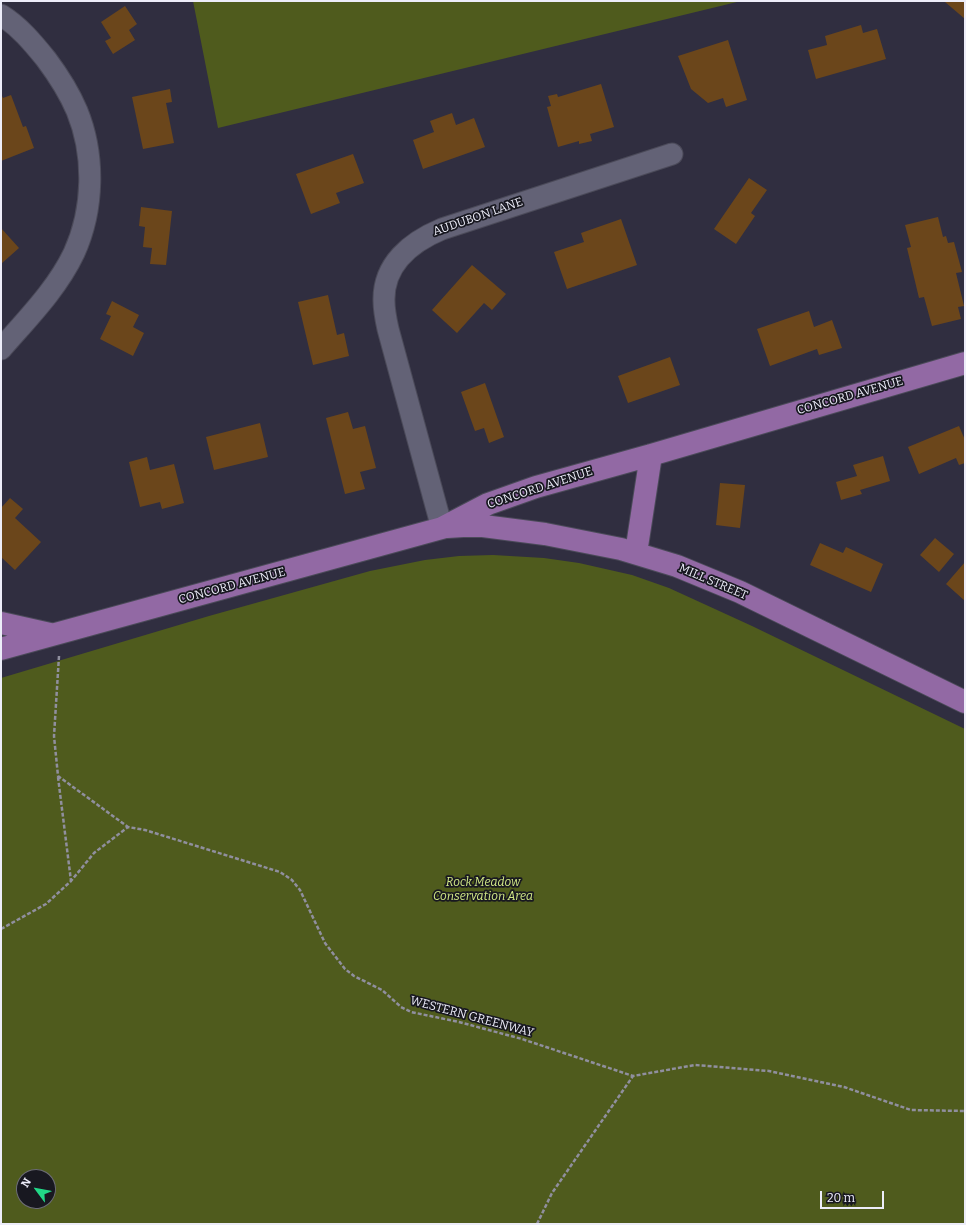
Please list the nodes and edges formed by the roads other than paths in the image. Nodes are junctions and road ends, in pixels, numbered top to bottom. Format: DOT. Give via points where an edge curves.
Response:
graph roads {
  1 [pos="1,15"];
  2 [pos="672,154"];
  3 [pos="1,349"];
  4 [pos="965,362"];
  5 [pos="651,455"];
  6 [pos="442,528"];
  7 [pos="636,553"];
  8 [pos="1,623"];
  9 [pos="53,634"];
  10 [pos="1,649"];
  11 [pos="965,702"];
  1 -- 3 [label="street" via="23,32 61,79 77,111 87,145 90,182 83,228 74,253 50,291"];
  2 -- 6 [label="street, AUDUBON LANE" via="427,235 405,252 392,269 387,279 384,301 388,329"];
  4 -- 5 [label="main road, CONCORD AVENUE"];
  5 -- 6 [label="main road, CONCORD AVENUE" via="504,498"];
  5 -- 7 [label="main road"];
  6 -- 7 [label="main road, MILL STREET" via="473,526 510,529"];
  6 -- 9 [label="main road, CONCORD AVENUE"];
  7 -- 11 [label="main road, MILL STREET" via="677,566 740,592"];
  8 -- 9 [label="main road"];
  9 -- 10 [label="main road, CONCORD AVENUE"];
}
